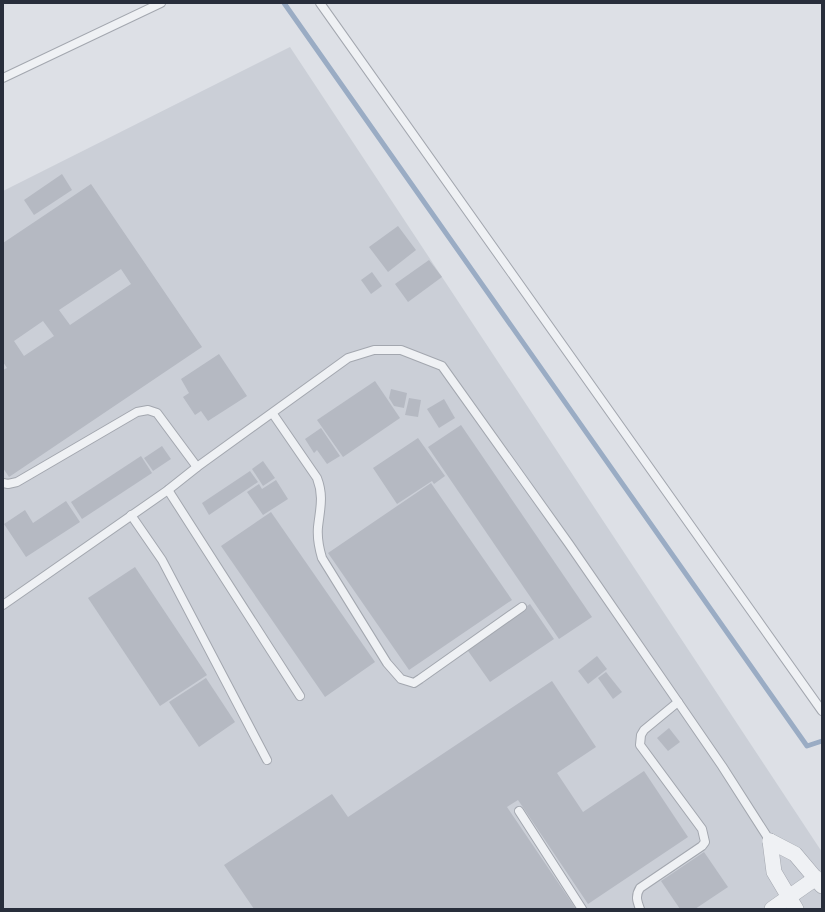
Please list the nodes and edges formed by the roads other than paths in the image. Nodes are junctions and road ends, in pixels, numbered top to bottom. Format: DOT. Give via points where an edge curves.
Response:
graph roads {
  1 [pos="161,3"];
  2 [pos="320,3"];
  3 [pos="3,78"];
  4 [pos="273,414"];
  5 [pos="197,467"];
  6 [pos="3,483"];
  7 [pos="168,490"];
  8 [pos="131,515"];
  9 [pos="3,604"];
  10 [pos="522,607"];
  11 [pos="300,696"];
  12 [pos="678,702"];
  13 [pos="822,711"];
  14 [pos="267,760"];
  15 [pos="519,811"];
  16 [pos="770,841"];
  17 [pos="819,882"];
  18 [pos="792,903"];
  19 [pos="582,909"];
  20 [pos="640,909"];
  21 [pos="772,909"];
  1 -- 3 [label="lane"];
  2 -- 13 [label="lane"];
  4 -- 5 [label="lane"];
  4 -- 10 [label="lane" via="322,489 318,546 322,558 387,663 401,679 414,683"];
  4 -- 12 [label="lane" via="348,358 374,350 401,350 442,366"];
  5 -- 6 [label="lane" via="157,413 148,410 137,412 17,482"];
  5 -- 7 [label="lane"];
  7 -- 8 [label="lane"];
  7 -- 11 [label="lane"];
  8 -- 9 [label="lane"];
  8 -- 14 [label="lane" via="162,560"];
  12 -- 16 [label="lane"];
  12 -- 20 [label="lane" via="644,730 640,745 702,829 705,842 640,888 636,894"];
  15 -- 19 [label="lane"];
  16 -- 17 [label="street" via="795,854"];
  16 -- 18 [label="street" via="774,872"];
  17 -- 18 [label="street"];
  18 -- 21 [label="street"];
}
